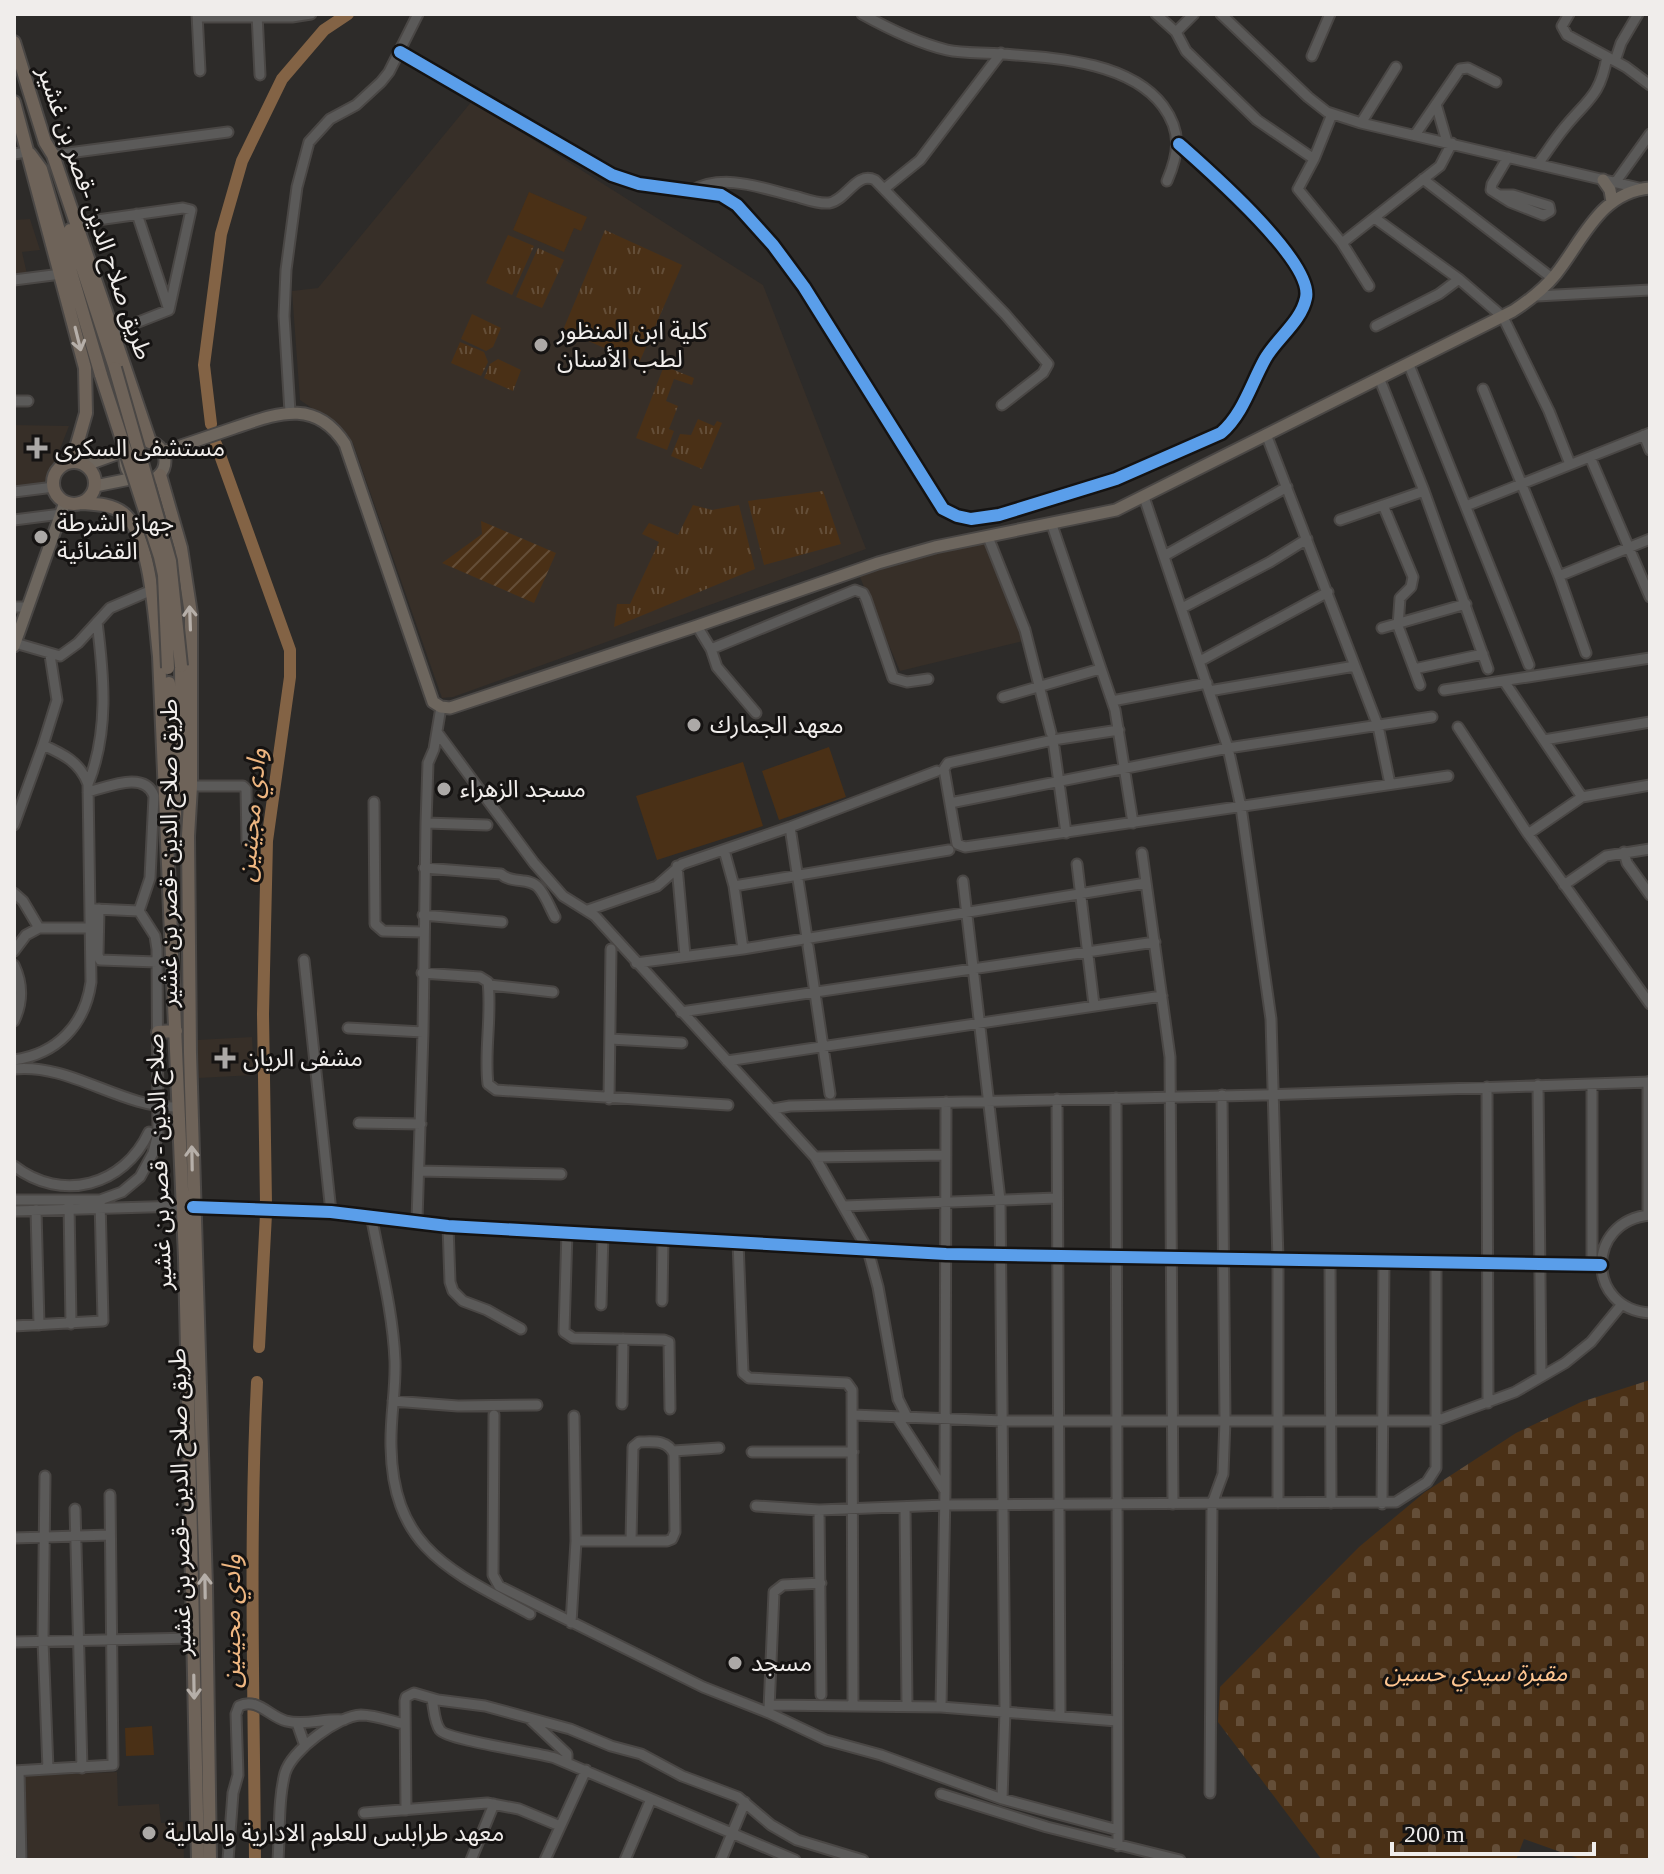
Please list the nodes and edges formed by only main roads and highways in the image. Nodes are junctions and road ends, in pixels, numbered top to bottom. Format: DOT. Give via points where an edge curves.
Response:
graph roads {
  1 [pos="14,42"];
  2 [pos="14,102"];
  3 [pos="45,142"];
  4 [pos="21,153"];
  5 [pos="1609,181"];
  6 [pos="1646,188"];
  7 [pos="1612,202"];
  8 [pos="150,442"];
  9 [pos="130,449"];
  10 [pos="163,452"];
  11 [pos="72,462"];
  12 [pos="86,465"];
  13 [pos="160,475"];
  14 [pos="135,478"];
  15 [pos="95,486"];
  16 [pos="81,503"];
  17 [pos="63,508"];
  18 [pos="14,645"];
  19 [pos="174,667"];
  20 [pos="167,836"];
  21 [pos="188,836"];
  22 [pos="173,949"];
  23 [pos="157,956"];
  24 [pos="176,1031"];
  25 [pos="158,1032"];
  26 [pos="188,1206"];
  27 [pos="198,1860"];
  28 [pos="210,1860"];
  1 -- 3 [label="highway, طريق صلاح الدين -قصر بن غشير"];
  2 -- 4 [label="highway"];
  3 -- 8 [label="highway, طريق صلاح الدين -قصر بن غشير"];
  3 -- 19 [label="highway, bridge" via="170,561"];
  4 -- 11 [label="highway, one-way" via="85,368 84,424"];
  4 -- 19 [label="highway, bridge" via="41,169 160,557"];
  5 -- 7 [label="main road"];
  6 -- 7 [label="main road"];
  7 -- 10 [label="main road" via="1593,219 1537,296 1116,510 878,563 450,708 433,702 345,444 326,423 309,415 276,414"];
  8 -- 9 [label="main road"];
  8 -- 10 [label="main road"];
  9 -- 12 [label="main road"];
  9 -- 14 [label="main road" via="126,462"];
  10 -- 13 [label="main road"];
  11 -- 12 [label="highway"];
  11 -- 17 [label="highway" via="57,470 54,487"];
  12 -- 15 [label="highway"];
  13 -- 14 [label="main road" via="148,481"];
  21 -- 13 [label="highway, طريق صلاح الدين -قصر بن غشير, one-way" via="190,599"];
  14 -- 15 [label="main road"];
  15 -- 16 [label="highway"];
  16 -- 17 [label="highway"];
  16 -- 20 [label="highway, صلاح الدين - قصر بن غشير" via="111,507 131,521 143,550 159,656"];
  17 -- 18 [label="main road"];
  19 -- 20 [label="highway" via="175,814"];
  19 -- 21 [label="highway"];
  20 -- 22 [label="highway, صلاح الدين - قصر بن غشير"];
  26 -- 21 [label="highway, طريق صلاح الدين -قصر بن غشير, one-way"];
  22 -- 23 [label="highway"];
  22 -- 24 [label="highway, صلاح الدين - قصر بن غشير"];
  24 -- 25 [label="highway"];
  24 -- 26 [label="highway, صلاح الدين - قصر بن غشير" via="177,1107"];
  26 -- 27 [label="highway, صلاح الدين - قصر بن غشير, one-way"];
  28 -- 26 [label="highway, طريق صلاح الدين -قصر بن غشير, one-way" via="206,1587"];
}
